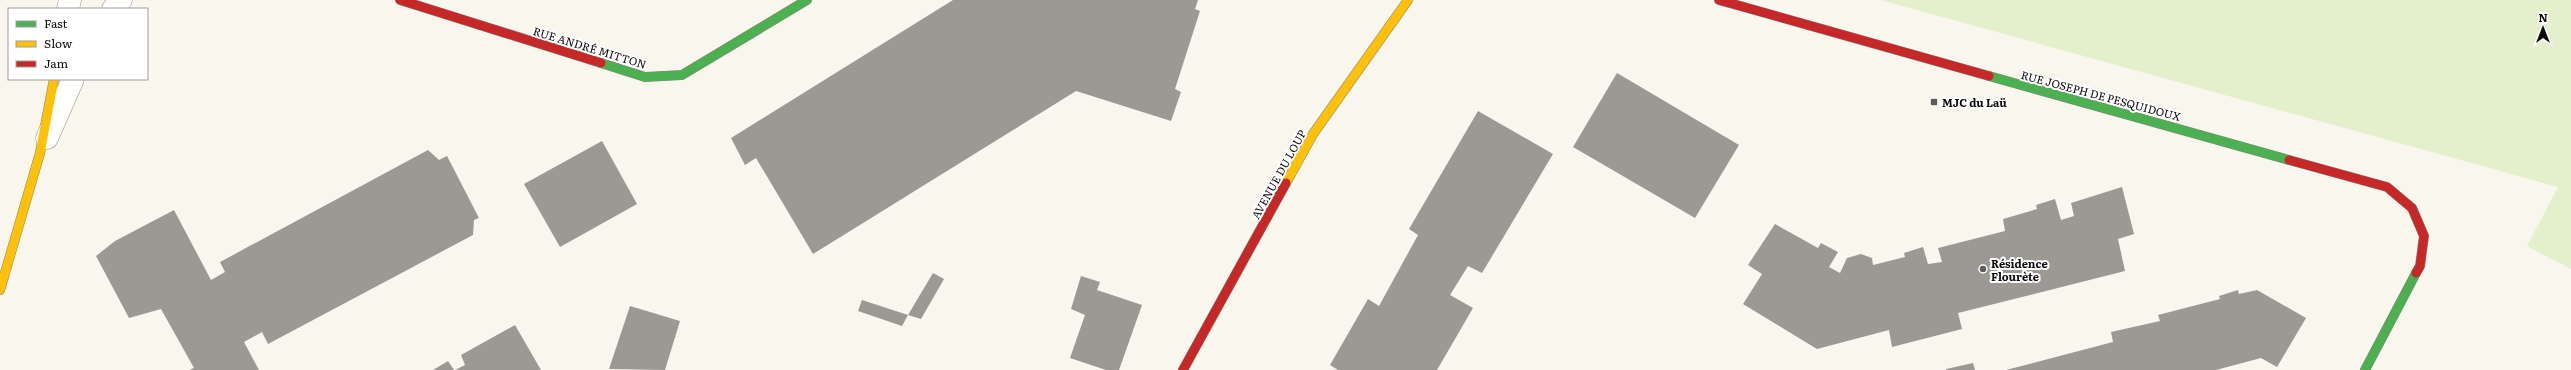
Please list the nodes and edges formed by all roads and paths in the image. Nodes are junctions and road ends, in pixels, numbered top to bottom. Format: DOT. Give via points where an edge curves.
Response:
graph roads {
  1 [pos="121,0"];
  2 [pos="400,0"];
  3 [pos="807,0"];
  4 [pos="1408,0"];
  5 [pos="1719,0"];
  6 [pos="114,8"];
  7 [pos="54,80"];
  8 [pos="74,80"];
  9 [pos="40,153"];
  10 [pos="0,290"];
  11 [pos="1184,370"];
  12 [pos="2365,370"];
  1 -- 6 [label="street"];
  2 -- 3 [label="street, RUE ANDRÉ MITTON" via="645,77 682,75"];
  4 -- 11 [label="street, AVENUE DU LOUP" via="1313,134"];
  5 -- 12 [label="street, RUE JOSEPH DE PESQUIDOUX" via="2387,187 2412,208 2424,236 2420,266"];
  7 -- 9 [label="street"];
  8 -- 9 [label="street"];
  9 -- 10 [label="street"];
}
